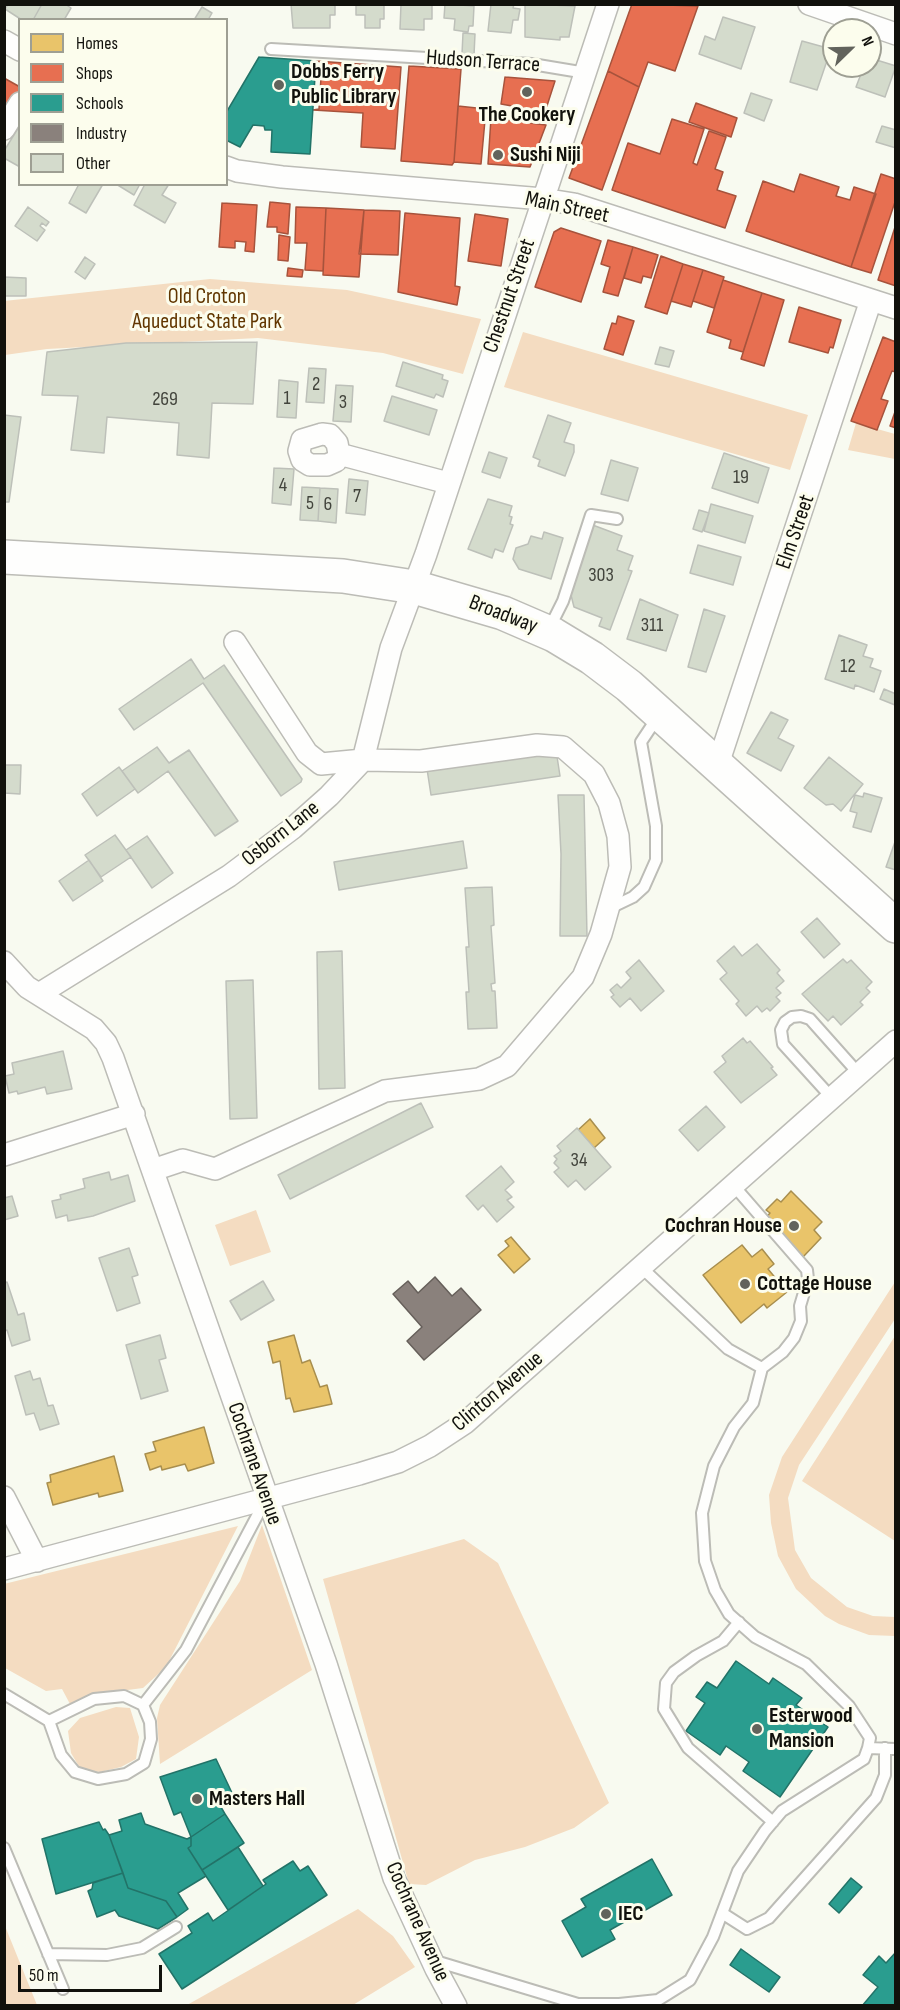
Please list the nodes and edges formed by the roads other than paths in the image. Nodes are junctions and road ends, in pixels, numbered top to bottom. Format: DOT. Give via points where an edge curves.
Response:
graph roads {
  1 [pos="608,4"];
  2 [pos="809,4"];
  3 [pos="896,34"];
  4 [pos="4,41"];
  5 [pos="18,49"];
  6 [pos="271,49"];
  7 [pos="586,73"];
  8 [pos="18,106"];
  9 [pos="4,129"];
  10 [pos="228,168"];
  11 [pos="543,199"];
  12 [pos="871,300"];
  13 [pos="896,308"];
  14 [pos="339,454"];
  15 [pos="448,483"];
  16 [pos="617,519"];
  17 [pos="4,557"];
  18 [pos="414,587"];
  19 [pos="547,632"];
  20 [pos="235,642"];
  21 [pos="664,716"];
  22 [pos="363,760"];
  23 [pos="718,764"];
  24 [pos="608,909"];
  25 [pos="896,926"];
  26 [pos="4,962"];
  27 [pos="39,994"];
  28 [pos="896,1041"];
  29 [pos="859,1074"];
  30 [pos="832,1098"];
  31 [pos="134,1114"];
  32 [pos="4,1155"];
  33 [pos="153,1170"];
  34 [pos="734,1186"];
  35 [pos="642,1268"];
  36 [pos="762,1368"];
  37 [pos="4,1497"];
  38 [pos="266,1499"];
  39 [pos="37,1561"];
  40 [pos="4,1569"];
  41 [pos="739,1622"];
  42 [pos="4,1694"];
  43 [pos="143,1705"];
  44 [pos="49,1721"];
  45 [pos="868,1748"];
  46 [pos="890,1749"];
  47 [pos="773,1822"];
  48 [pos="4,1848"];
  49 [pos="722,1913"];
  50 [pos="176,1927"];
  51 [pos="48,1954"];
  52 [pos="432,1960"];
  53 [pos="63,1989"];
  54 [pos="456,2006"];
  1 -- 7 [label="street, Chestnut Street"];
  2 -- 3 [label="street"];
  4 -- 5 [label="street"];
  6 -- 7 [label="lane, Hudson Terrace" via="532,64"];
  7 -- 11 [label="street, Chestnut Street"];
  8 -- 9 [label="street"];
  10 -- 11 [label="street, Main Street" via="282,177"];
  11 -- 12 [label="street, Main Street" via="574,204"];
  11 -- 15 [label="street, Chestnut Street"];
  12 -- 13 [label="street, Main Street"];
  12 -- 23 [label="street, Elm Street"];
  14 -- 15 [label="street"];
  15 -- 18 [label="street, Chestnut Street"];
  16 -- 19 [label="lane" via="591,514 563,601"];
  17 -- 18 [label="main road, Broadway" via="258,569"];
  18 -- 19 [label="main road, Broadway" via="471,602"];
  18 -- 22 [label="street, Osborn Lane" via="392,648"];
  19 -- 21 [label="main road, Broadway" via="592,658"];
  20 -- 22 [label="street" via="307,753 321,764"];
  21 -- 23 [label="main road, Broadway"];
  21 -- 24 [label="lane" via="641,742 656,826 656,860 644,887"];
  22 -- 24 [label="street" via="420,761 551,744 572,753 594,774 609,803 618,836 620,867"];
  22 -- 27 [label="street, Osborn Lane" via="292,828 228,876"];
  23 -- 25 [label="main road, Broadway"];
  24 -- 33 [label="street" via="583,977 507,1066 479,1079 385,1091 215,1169 183,1160"];
  26 -- 27 [label="street, Cochrane Avenue" via="17,979"];
  27 -- 31 [label="street, Cochrane Avenue" via="94,1029 106,1043"];
  28 -- 29 [label="street, Clinton Avenue"];
  29 -- 30 [label="street, Clinton Avenue"];
  29 -- 30 [label="lane" via="810,1019 792,1017 785,1022 781,1030 783,1044"];
  30 -- 34 [label="street, Clinton Avenue"];
  31 -- 32 [label="street"];
  31 -- 33 [label="street, Cochrane Avenue"];
  33 -- 38 [label="street, Cochrane Avenue"];
  34 -- 35 [label="street, Clinton Avenue"];
  34 -- 36 [label="lane" via="807,1270 801,1321 794,1338"];
  35 -- 36 [label="lane" via="728,1349"];
  35 -- 38 [label="street, Clinton Avenue" via="465,1423 430,1446 398,1462"];
  36 -- 41 [label="lane" via="753,1402 734,1426 714,1466 702,1513 705,1561 715,1590 729,1614"];
  37 -- 39 [label="street"];
  38 -- 39 [label="street, Clinton Avenue"];
  38 -- 43 [label="lane" via="186,1650"];
  38 -- 52 [label="street, Cochrane Avenue" via="329,1674 394,1878"];
  39 -- 40 [label="street, Clinton Avenue"];
  41 -- 45 [label="lane" via="755,1637 806,1664 849,1706 870,1738"];
  41 -- 47 [label="lane" via="723,1641 674,1672 666,1683 664,1709 688,1748"];
  42 -- 44 [label="lane"];
  43 -- 44 [label="lane" via="124,1696 94,1699"];
  43 -- 44 [label="lane" via="151,1739 144,1763 126,1774 98,1779 75,1772 61,1755"];
  45 -- 46 [label="lane"];
  45 -- 47 [label="lane" via="864,1759 782,1811"];
  46 -- 49 [label="lane" via="876,1798 770,1918 747,1929"];
  47 -- 49 [label="lane" via="738,1871"];
  48 -- 51 [label="lane"];
  49 -- 52 [label="lane" via="690,1980 658,2000 578,2004"];
  50 -- 51 [label="lane" via="142,1948 107,1955"];
  51 -- 53 [label="lane"];
  52 -- 54 [label="street, Cochrane Avenue"];
}
